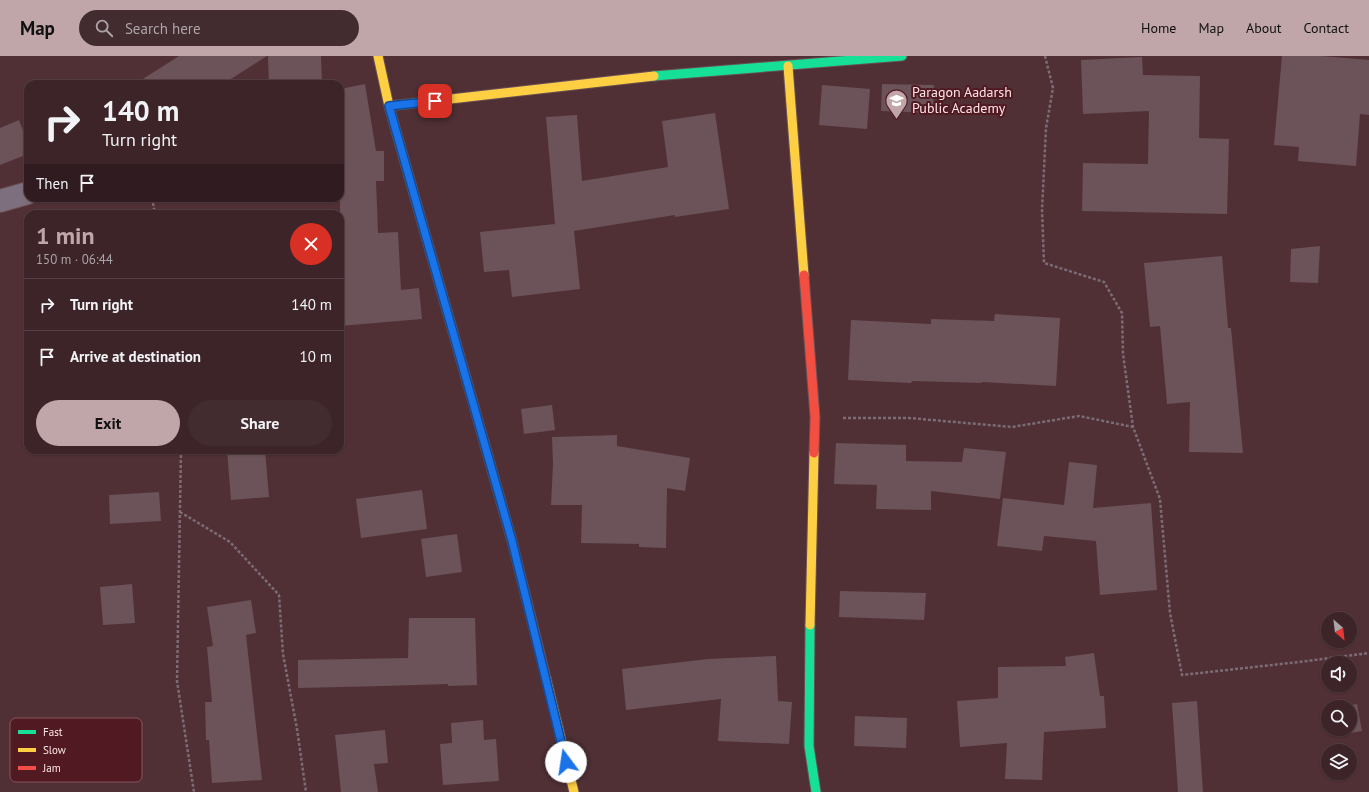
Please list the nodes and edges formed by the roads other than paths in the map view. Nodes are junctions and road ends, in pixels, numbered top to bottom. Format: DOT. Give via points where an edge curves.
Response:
graph roads {
  1 [pos="378,56"];
  2 [pos="902,56"];
  3 [pos="788,66"];
  4 [pos="389,106"];
  5 [pos="24,194"];
  6 [pos="0,201"];
  7 [pos="574,792"];
  8 [pos="816,792"];
  1 -- 4 [label="street"];
  2 -- 3 [label="street"];
  3 -- 4 [label="street" via="680,73"];
  3 -- 8 [label="street" via="815,417 810,577 809,746"];
  4 -- 7 [label="street" via="512,541"];
  5 -- 6 [label="street"];
}
